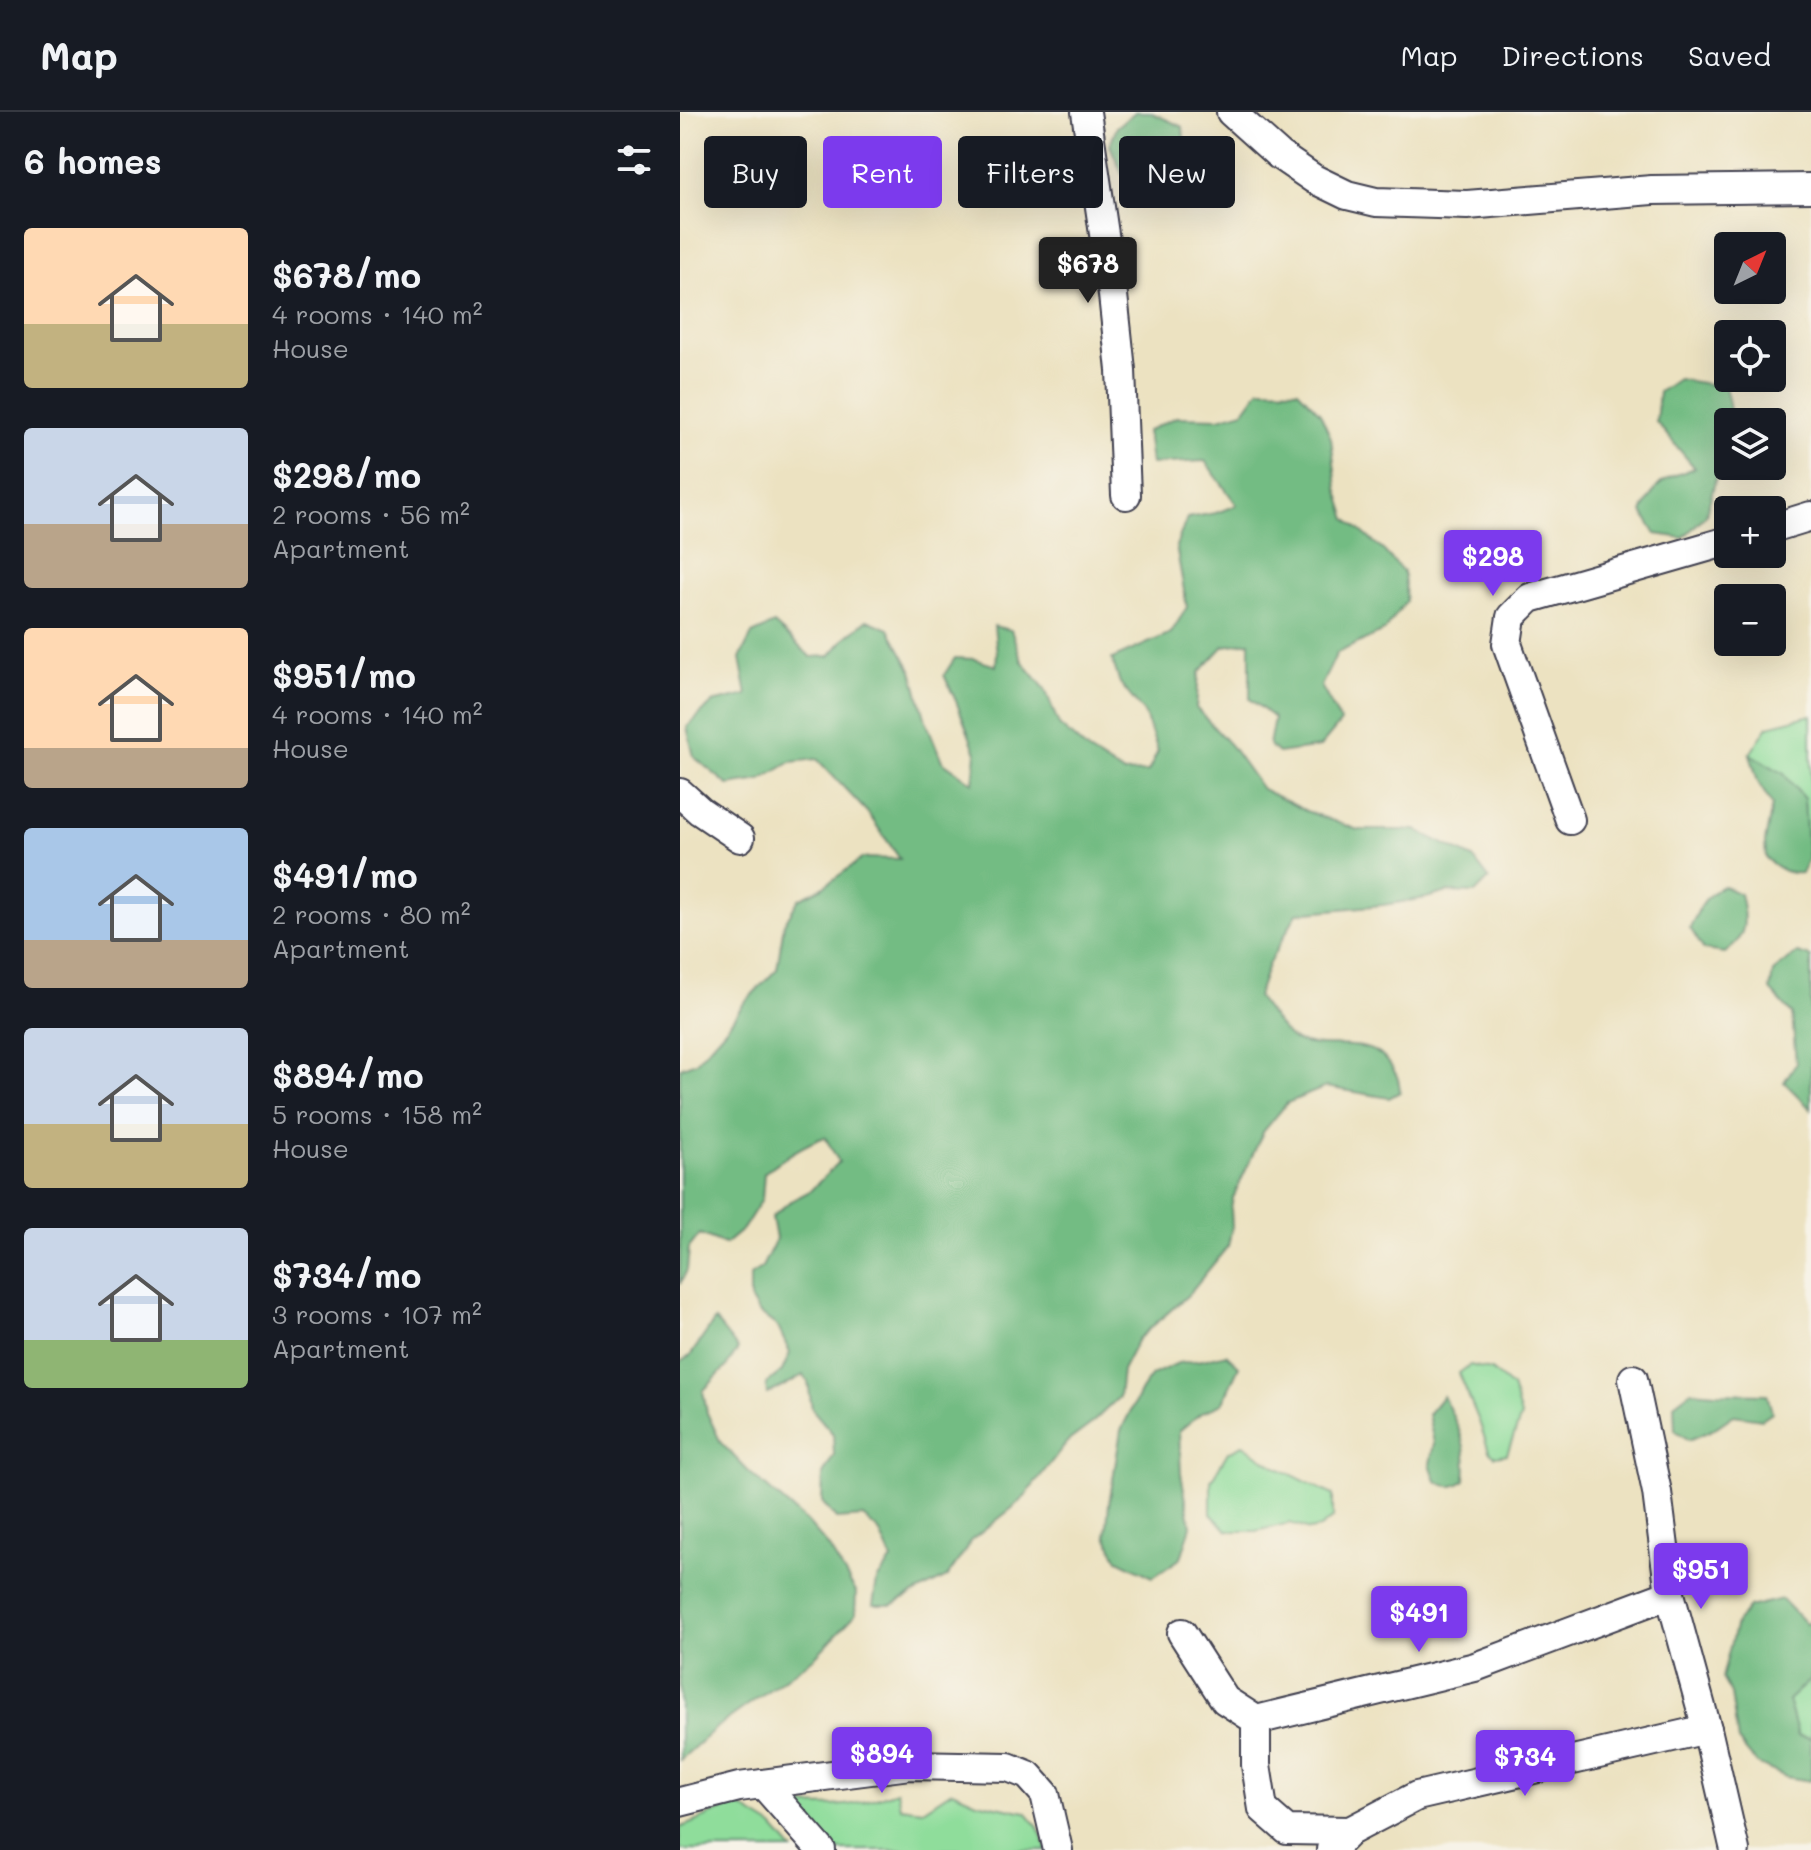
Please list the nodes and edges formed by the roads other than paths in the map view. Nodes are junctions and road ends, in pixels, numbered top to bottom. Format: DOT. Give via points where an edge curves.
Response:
graph roads {
  1 [pos="1086,112"];
  2 [pos="1231,112"];
  3 [pos="1811,188"];
  4 [pos="1126,495"];
  5 [pos="1811,516"];
  6 [pos="1786,524"];
  7 [pos="1714,545"];
  8 [pos="680,793"];
  9 [pos="1570,820"];
  10 [pos="740,838"];
  11 [pos="1633,1379"];
  12 [pos="1670,1594"];
  13 [pos="1182,1633"];
  14 [pos="1256,1720"];
  15 [pos="1707,1729"];
  16 [pos="763,1784"];
  17 [pos="680,1802"];
  18 [pos="1341,1840"];
  19 [pos="821,1850"];
  20 [pos="1058,1850"];
  21 [pos="1735,1850"];
  1 -- 4 [label="street" via="1121,370"];
  2 -- 3 [label="street" via="1314,179 1376,202 1467,205 1652,190"];
  5 -- 6 [label="street"];
  7 -- 9 [label="street" via="1530,598 1511,617 1507,644"];
  8 -- 10 [label="street"];
  11 -- 12 [label="street" via="1657,1492"];
  12 -- 14 [label="street" via="1475,1667"];
  12 -- 15 [label="street"];
  13 -- 14 [label="street" via="1225,1700"];
  14 -- 18 [label="street" via="1263,1809 1287,1830"];
  15 -- 18 [label="street" via="1417,1796"];
  15 -- 21 [label="street"];
  16 -- 17 [label="street"];
  16 -- 19 [label="street"];
  16 -- 20 [label="street" via="910,1765 1008,1767 1028,1775 1045,1794"];
}
